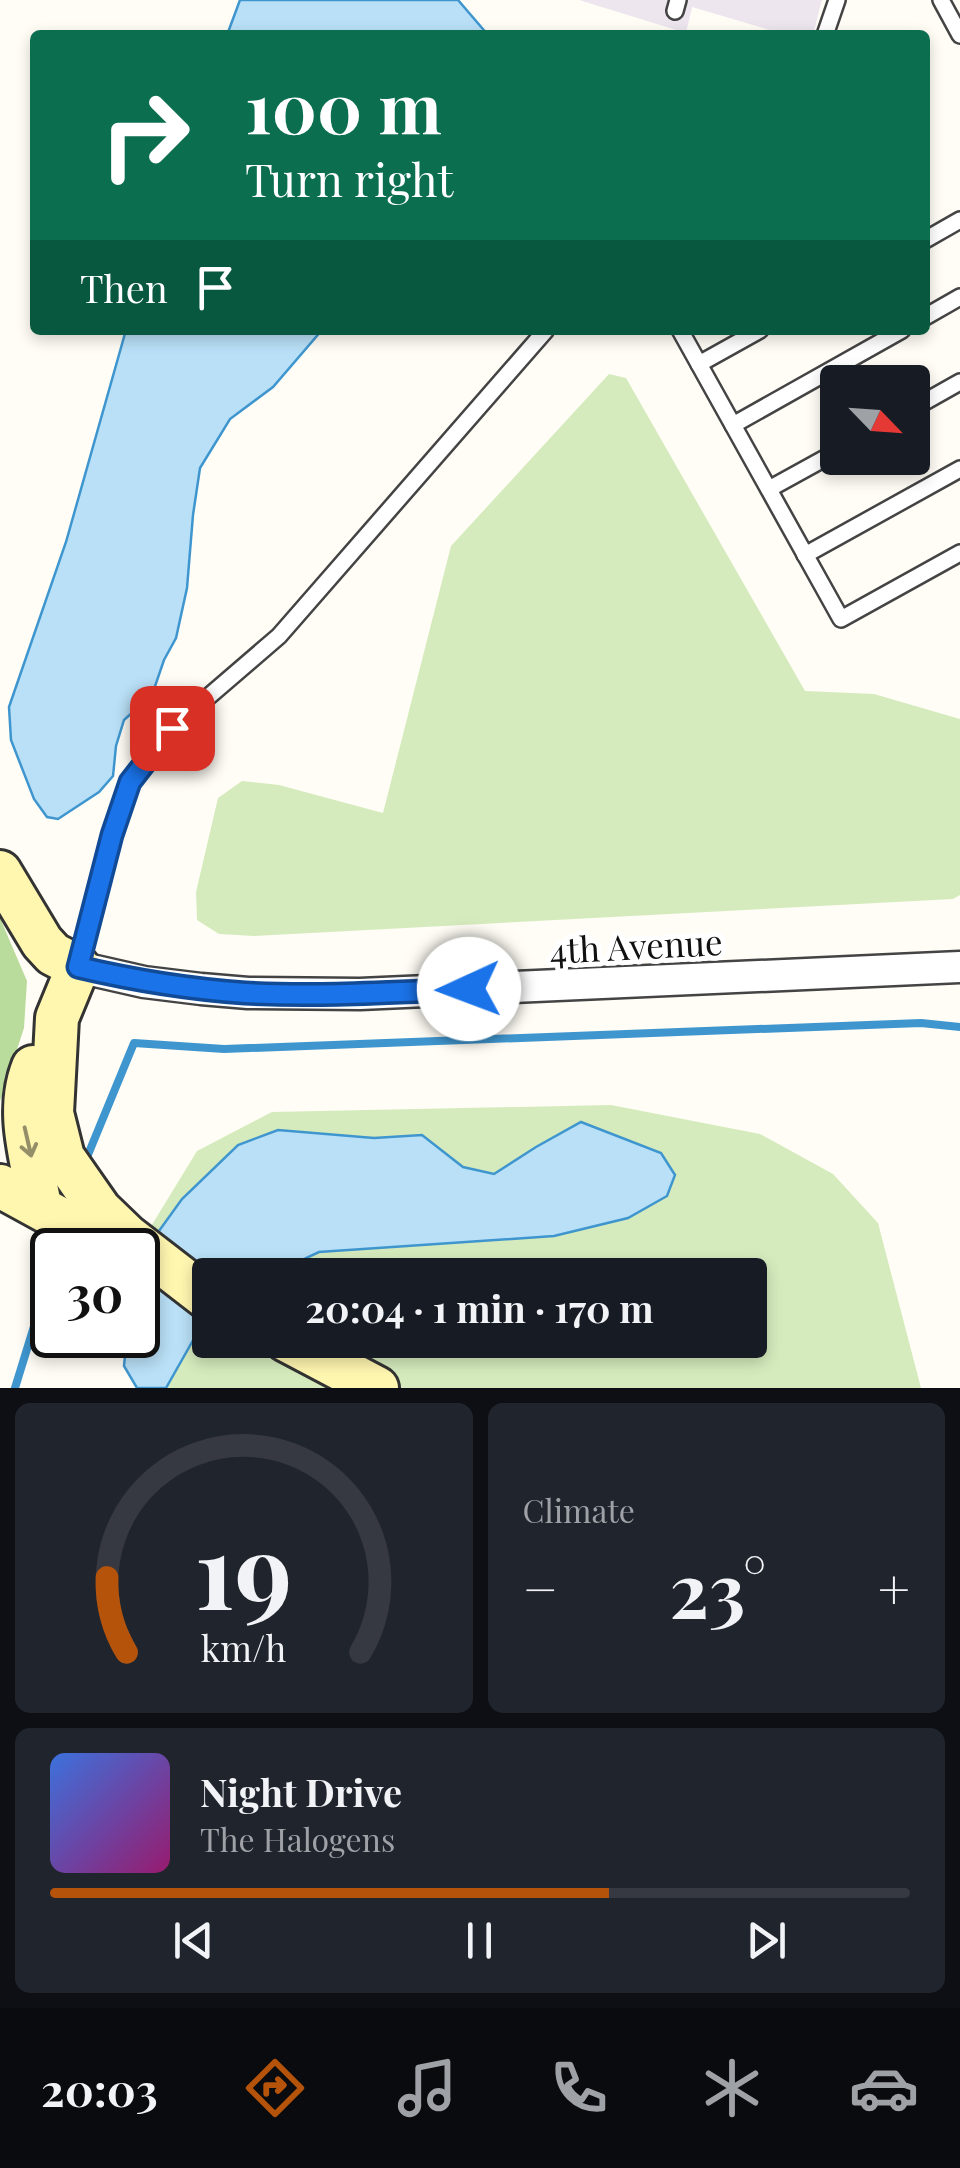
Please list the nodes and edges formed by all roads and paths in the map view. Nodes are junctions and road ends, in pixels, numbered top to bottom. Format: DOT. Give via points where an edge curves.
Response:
graph roads {
  1 [pos="837,0"];
  2 [pos="941,0"];
  3 [pos="827,30"];
  4 [pos="960,34"];
  5 [pos="960,220"];
  6 [pos="930,237"];
  7 [pos="960,297"];
  8 [pos="930,314"];
  9 [pos="542,335"];
  10 [pos="683,335"];
  11 [pos="751,335"];
  12 [pos="893,335"];
  13 [pos="699,364"];
  14 [pos="960,382"];
  15 [pos="930,399"];
  16 [pos="733,425"];
  17 [pos="820,461"];
  18 [pos="960,469"];
  19 [pos="769,489"];
  20 [pos="960,552"];
  21 [pos="806,555"];
  22 [pos="0,872"];
  23 [pos="960,966"];
  24 [pos="78,967"];
  25 [pos="58,1018"];
  26 [pos="0,1186"];
  27 [pos="61,1206"];
  28 [pos="89,1228"];
  29 [pos="160,1273"];
  30 [pos="192,1286"];
  31 [pos="192,1290"];
  32 [pos="320,1358"];
  33 [pos="377,1388"];
  1 -- 3 [label="lane"];
  2 -- 4 [label="lane"];
  5 -- 6 [label="lane"];
  7 -- 8 [label="lane"];
  9 -- 24 [label="lane" via="279,636 172,728 130,782"];
  10 -- 13 [label="lane"];
  11 -- 13 [label="lane"];
  12 -- 16 [label="lane"];
  13 -- 16 [label="lane"];
  14 -- 15 [label="lane"];
  16 -- 19 [label="lane"];
  17 -- 19 [label="lane"];
  18 -- 21 [label="lane"];
  19 -- 21 [label="lane"];
  20 -- 21 [label="lane" via="842,619"];
  22 -- 24 [label="street" via="42,942"];
  23 -- 24 [label="street, 4th Avenue" via="360,994 201,989"];
  24 -- 25 [label="street"];
  25 -- 27 [label="street" via="52,1114 63,1158"];
  25 -- 27 [label="street, one-way" via="29,1076 23,1122"];
  26 -- 27 [label="street"];
  27 -- 28 [label="street"];
  27 -- 30 [label="street" via="100,1210"];
  29 -- 31 [label="street"];
  32 -- 33 [label="street"];
}
